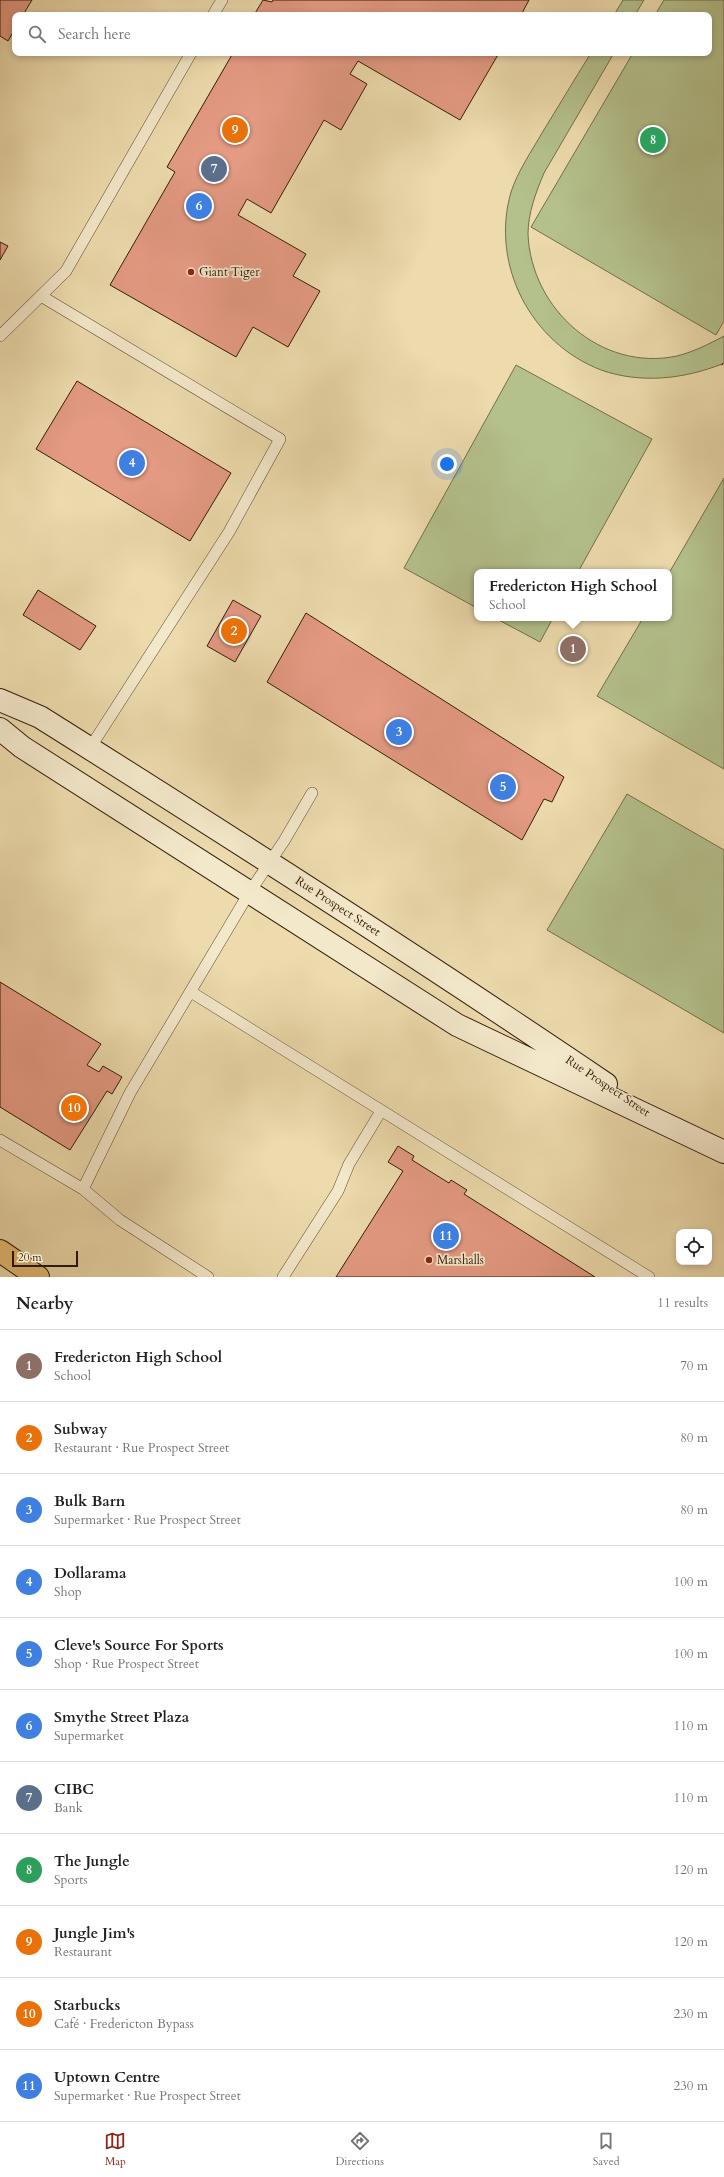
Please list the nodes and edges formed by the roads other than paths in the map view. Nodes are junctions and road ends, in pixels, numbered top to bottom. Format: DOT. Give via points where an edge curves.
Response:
graph roads {
  1 [pos="222,0"];
  2 [pos="215,12"];
  3 [pos="189,56"];
  4 [pos="41,296"];
  5 [pos="0,336"];
  6 [pos="0,700"];
  7 [pos="0,729"];
  8 [pos="90,748"];
  9 [pos="312,792"];
  10 [pos="269,861"];
  11 [pos="249,893"];
  12 [pos="191,992"];
  13 [pos="381,1111"];
  14 [pos="668,1126"];
  15 [pos="0,1140"];
  16 [pos="724,1152"];
  17 [pos="83,1189"];
  18 [pos="0,1251"];
  19 [pos="38,1277"];
  20 [pos="208,1277"];
  21 [pos="283,1277"];
  22 [pos="649,1277"];
  1 -- 2 [label="lane"];
  3 -- 4 [label="lane" via="66,272"];
  4 -- 5 [label="lane"];
  4 -- 8 [label="lane" via="280,439 229,532"];
  6 -- 8 [label="main road, Rue Prospect Street" via="40,717"];
  7 -- 11 [label="main road, Rue Prospect Street" via="22,747"];
  8 -- 10 [label="main road, Rue Prospect Street"];
  9 -- 10 [label="lane" via="284,841"];
  10 -- 11 [label="lane"];
  10 -- 14 [label="main road, Rue Prospect Street" via="477,996"];
  11 -- 12 [label="lane"];
  11 -- 14 [label="main road, Rue Prospect Street" via="457,1025"];
  12 -- 13 [label="lane"];
  12 -- 17 [label="lane" via="130,1093"];
  13 -- 21 [label="lane" via="349,1164 338,1191"];
  13 -- 22 [label="lane"];
  14 -- 16 [label="main road, Rue Prospect Street"];
  15 -- 17 [label="lane"];
  17 -- 20 [label="lane" via="120,1220"];
  18 -- 19 [label="highway"];
}
